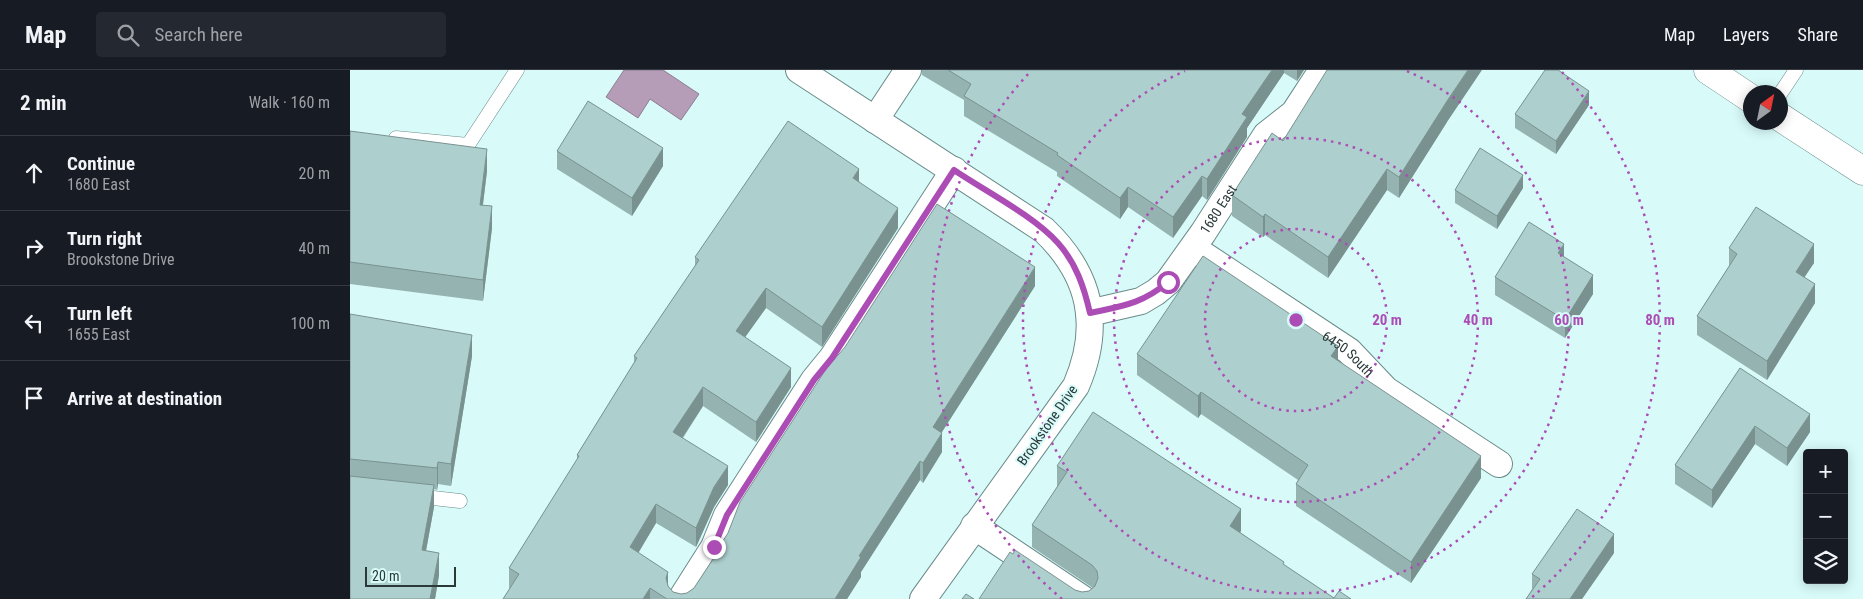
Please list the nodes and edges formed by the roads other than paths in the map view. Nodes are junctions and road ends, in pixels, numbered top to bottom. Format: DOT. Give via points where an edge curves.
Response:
graph roads {
  1 [pos="517,70"];
  2 [pos="798,70"];
  3 [pos="908,70"];
  4 [pos="1322,70"];
  5 [pos="1708,70"];
  6 [pos="1796,70"];
  7 [pos="1786,85"];
  8 [pos="1743,93"];
  9 [pos="875,120"];
  10 [pos="1788,123"];
  11 [pos="380,137"];
  12 [pos="954,170"];
  13 [pos="1863,171"];
  14 [pos="1193,248"];
  15 [pos="1090,313"];
  16 [pos="1500,464"];
  17 [pos="405,495"];
  18 [pos="460,501"];
  19 [pos="974,526"];
  20 [pos="680,599"];
  21 [pos="923,599"];
  22 [pos="1084,599"];
  1 -- 11 [label="lane" via="468,145"];
  2 -- 9 [label="street, Brookstone Drive"];
  3 -- 9 [label="street"];
  4 -- 14 [label="street, 1680 East" via="1294,112 1266,135"];
  5 -- 8 [label="street"];
  6 -- 7 [label="lane"];
  9 -- 12 [label="street, Brookstone Drive"];
  10 -- 13 [label="street"];
  12 -- 15 [label="street, Brookstone Drive" via="1028,219 1058,244 1078,275"];
  12 -- 20 [label="street" via="727,515 714,547"];
  14 -- 15 [label="street, 1680 East" via="1168,282 1156,292 1142,300"];
  14 -- 16 [label="street, 6450 South" via="1349,351 1386,390"];
  15 -- 19 [label="street, Brookstone Drive" via="1089,350 1076,386"];
  17 -- 18 [label="lane"];
  19 -- 21 [label="street, Brookstone Drive"];
  19 -- 22 [label="street"];
}
